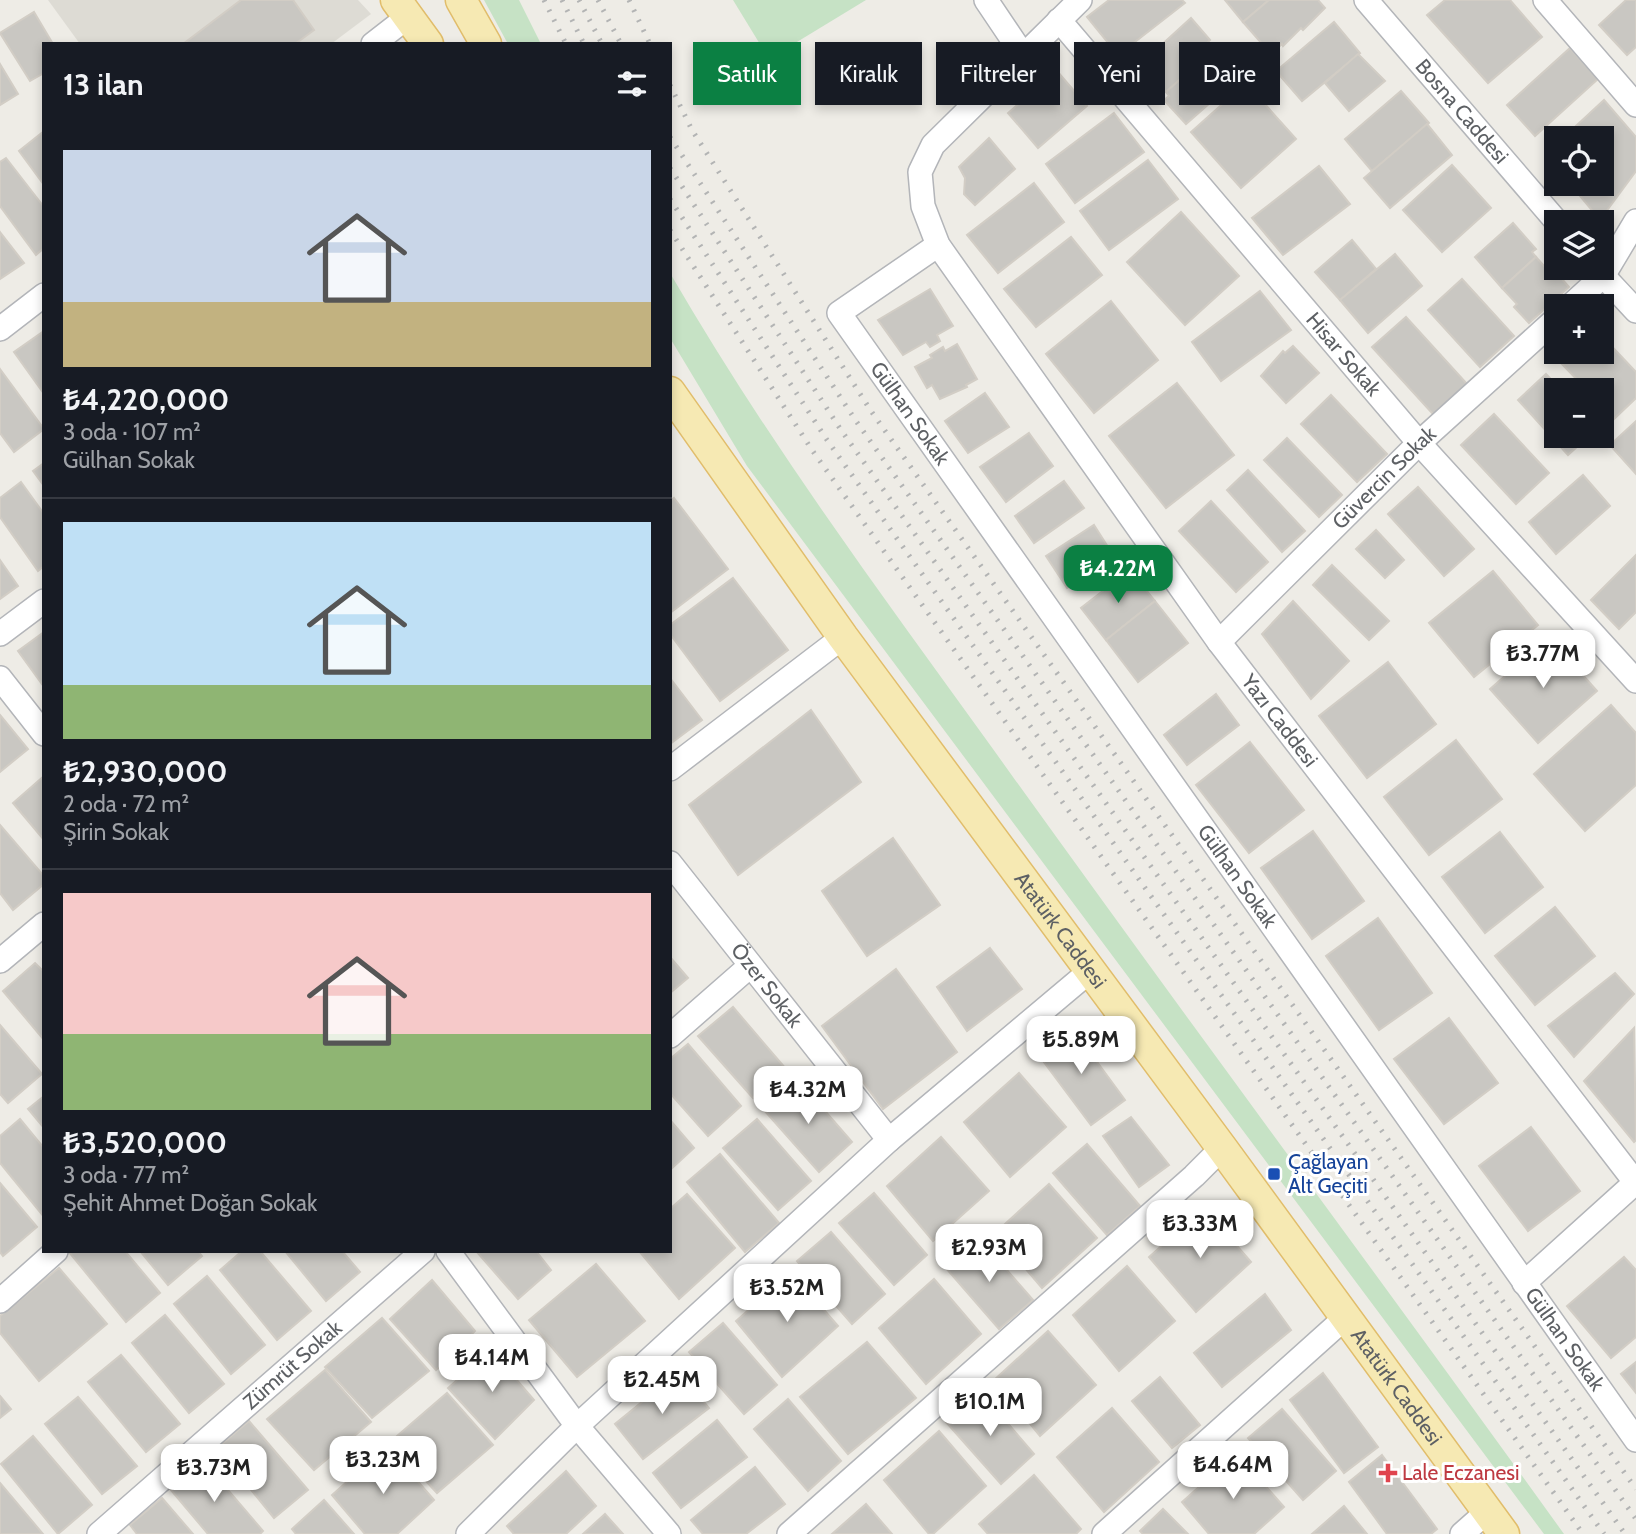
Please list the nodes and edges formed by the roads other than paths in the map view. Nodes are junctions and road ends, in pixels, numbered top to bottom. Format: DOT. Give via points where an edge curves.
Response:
graph roads {
  1 [pos="461,0"];
  2 [pos="986,0"];
  3 [pos="1080,0"];
  4 [pos="1366,0"];
  5 [pos="1545,0"];
  6 [pos="402,8"];
  7 [pos="1059,20"];
  8 [pos="375,42"];
  9 [pos="427,42"];
  10 [pos="485,42"];
  11 [pos="1014,42"];
  12 [pos="1036,42"];
  13 [pos="973,105"];
  14 [pos="1636,105"];
  15 [pos="1547,210"];
  16 [pos="1636,221"];
  17 [pos="938,245"];
  18 [pos="1614,252"];
  19 [pos="1593,280"];
  20 [pos="1607,280"];
  21 [pos="1581,294"];
  22 [pos="42,297"];
  23 [pos="1636,311"];
  24 [pos="0,329"];
  25 [pos="1544,330"];
  26 [pos="672,395"];
  27 [pos="1419,443"];
  28 [pos="42,602"];
  29 [pos="0,634"];
  30 [pos="843,638"];
  31 [pos="1219,642"];
  32 [pos="0,678"];
  33 [pos="1636,681"];
  34 [pos="42,731"];
  35 [pos="672,767"];
  36 [pos="672,866"];
  37 [pos="42,926"];
  38 [pos="0,961"];
  39 [pos="750,965"];
  40 [pos="1090,971"];
  41 [pos="672,1033"];
  42 [pos="889,1140"];
  43 [pos="1222,1148"];
  44 [pos="1636,1183"];
  45 [pos="54,1253"];
  46 [pos="421,1253"];
  47 [pos="449,1253"];
  48 [pos="1524,1283"];
  49 [pos="0,1301"];
  50 [pos="1346,1317"];
  51 [pos="577,1426"];
  52 [pos="1636,1440"];
  53 [pos="1496,1523"];
  54 [pos="99,1534"];
  55 [pos="468,1534"];
  56 [pos="669,1534"];
  57 [pos="789,1534"];
  58 [pos="1104,1534"];
  59 [pos="1462,1534"];
  1 -- 10 [label="main road"];
  2 -- 11 [label="street"];
  3 -- 7 [label="street, Yazı Caddesi"];
  4 -- 15 [label="street, Bosna Caddesi"];
  5 -- 14 [label="street"];
  6 -- 8 [label="street"];
  6 -- 9 [label="main road"];
  7 -- 12 [label="street, Yazı Caddesi"];
  7 -- 27 [label="street, Hisar Sokak"];
  13 -- 17 [label="street, Yazı Caddesi" via="933,145 920,172 923,206"];
  16 -- 18 [label="street"];
  17 -- 31 [label="street, Yazı Caddesi"];
  17 -- 48 [label="street, Gülhan Sokak" via="839,313"];
  19 -- 21 [label="street"];
  20 -- 23 [label="street"];
  22 -- 24 [label="street"];
  25 -- 27 [label="street, Güvercin Sokak"];
  26 -- 30 [label="main road, Atatürk Caddesi"];
  27 -- 31 [label="street, Güvercin Sokak"];
  27 -- 33 [label="street, Hisar Sokak"];
  28 -- 29 [label="street"];
  30 -- 35 [label="street"];
  30 -- 40 [label="main road, Atatürk Caddesi"];
  31 -- 44 [label="street, Yazı Caddesi"];
  32 -- 34 [label="street"];
  36 -- 39 [label="street, Özer Sokak"];
  37 -- 38 [label="street"];
  39 -- 41 [label="street"];
  39 -- 42 [label="street, Özer Sokak"];
  40 -- 42 [label="street"];
  40 -- 43 [label="main road, Atatürk Caddesi"];
  42 -- 51 [label="street"];
  43 -- 50 [label="main road, Atatürk Caddesi"];
  43 -- 57 [label="street"];
  44 -- 48 [label="street"];
  45 -- 49 [label="street"];
  46 -- 54 [label="street, Zümrüt Sokak"];
  47 -- 51 [label="street"];
  48 -- 52 [label="street, Gülhan Sokak"];
  50 -- 53 [label="main road, Atatürk Caddesi"];
  50 -- 58 [label="street"];
  51 -- 55 [label="street"];
  51 -- 56 [label="street"];
  53 -- 59 [label="street"];
}
